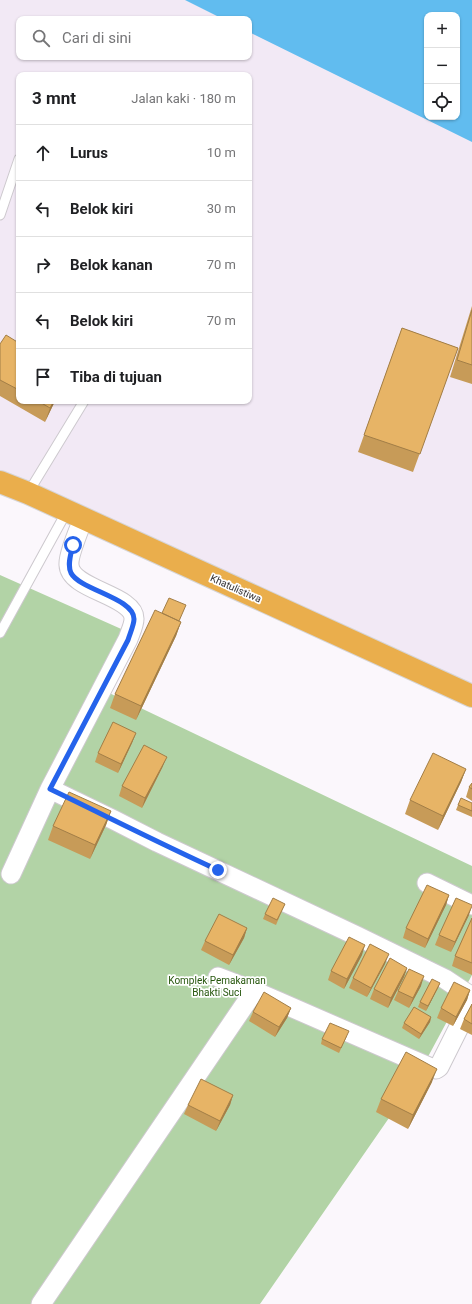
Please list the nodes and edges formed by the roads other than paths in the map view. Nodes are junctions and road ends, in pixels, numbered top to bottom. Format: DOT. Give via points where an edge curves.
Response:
graph roads {
  1 [pos="16,168"];
  2 [pos="0,215"];
  3 [pos="82,404"];
  4 [pos="0,482"];
  5 [pos="28,494"];
  6 [pos="75,515"];
  7 [pos="0,633"];
  8 [pos="472,696"];
  9 [pos="50,789"];
  10 [pos="11,874"];
  11 [pos="427,883"];
  12 [pos="472,905"];
  13 [pos="218,977"];
  14 [pos="254,991"];
  15 [pos="472,997"];
  16 [pos="472,1001"];
  17 [pos="41,1304"];
  1 -- 2 [label="lane"];
  3 -- 5 [label="lane"];
  4 -- 5 [label="highway, Khatulistiwa"];
  5 -- 6 [label="highway, Khatulistiwa"];
  6 -- 7 [label="lane"];
  6 -- 8 [label="highway, Khatulistiwa"];
  6 -- 9 [label="street" via="69,565 71,573 79,580 125,604 133,612 134,619 128,640"];
  9 -- 10 [label="street"];
  9 -- 15 [label="street" via="357,936 445,980"];
  11 -- 12 [label="street"];
  13 -- 14 [label="street"];
  14 -- 16 [label="street" via="436,1069 440,1067"];
  14 -- 17 [label="street"];
}
